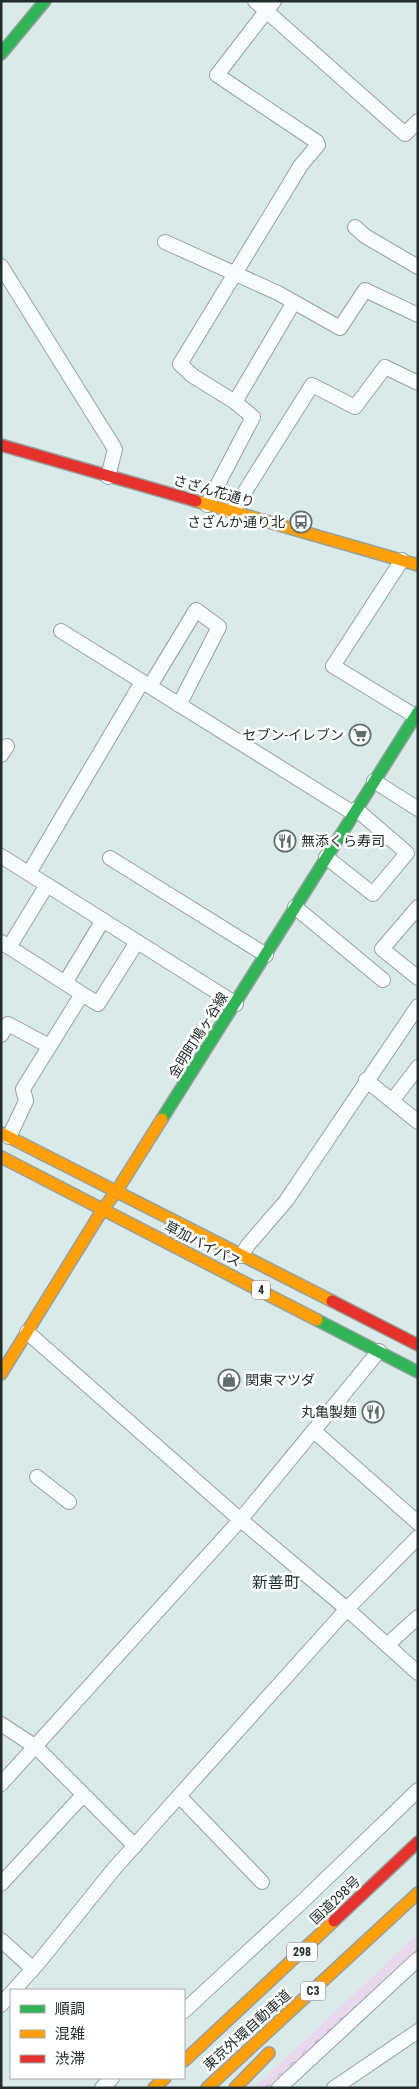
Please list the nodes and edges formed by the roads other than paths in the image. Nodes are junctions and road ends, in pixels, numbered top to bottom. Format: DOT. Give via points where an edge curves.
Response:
graph roads {
  1 [pos="45,1"];
  2 [pos="255,1"];
  3 [pos="270,6"];
  4 [pos="1,54"];
  5 [pos="418,121"];
  6 [pos="354,227"];
  7 [pos="165,242"];
  8 [pos="1,266"];
  9 [pos="418,267"];
  10 [pos="235,273"];
  11 [pos="294,302"];
  12 [pos="418,315"];
  13 [pos="418,383"];
  14 [pos="235,402"];
  15 [pos="1,446"];
  16 [pos="108,476"];
  17 [pos="207,504"];
  18 [pos="232,512"];
  19 [pos="402,560"];
  20 [pos="418,565"];
  21 [pos="61,631"];
  22 [pos="146,684"];
  23 [pos="180,705"];
  24 [pos="416,714"];
  25 [pos="374,780"];
  26 [pos="418,808"];
  27 [pos="354,811"];
  28 [pos="1,856"];
  29 [pos="326,857"];
  30 [pos="110,858"];
  31 [pos="29,873"];
  32 [pos="47,885"];
  33 [pos="296,907"];
  34 [pos="418,908"];
  35 [pos="103,920"];
  36 [pos="137,942"];
  37 [pos="5,945"];
  38 [pos="266,956"];
  39 [pos="418,978"];
  40 [pos="383,980"];
  41 [pos="65,983"];
  42 [pos="82,994"];
  43 [pos="236,1004"];
  44 [pos="418,1006"];
  45 [pos="1,1034"];
  46 [pos="49,1046"];
  47 [pos="418,1067"];
  48 [pos="366,1080"];
  49 [pos="392,1101"];
  50 [pos="418,1122"];
  51 [pos="5,1135"];
  52 [pos="1,1157"];
  53 [pos="116,1192"];
  54 [pos="103,1209"];
  55 [pos="242,1256"];
  56 [pos="27,1332"];
  57 [pos="418,1345"];
  58 [pos="380,1351"];
  59 [pos="418,1372"];
  60 [pos="1,1374"];
  61 [pos="314,1431"];
  62 [pos="37,1477"];
  63 [pos="69,1502"];
  64 [pos="241,1519"];
  65 [pos="418,1523"];
  66 [pos="418,1537"];
  67 [pos="347,1609"];
  68 [pos="418,1617"];
  69 [pos="387,1645"];
  70 [pos="418,1673"];
  71 [pos="1,1724"];
  72 [pos="36,1747"];
  73 [pos="1,1784"];
  74 [pos="418,1790"];
  75 [pos="83,1795"];
  76 [pos="178,1796"];
  77 [pos="418,1840"];
  78 [pos="135,1846"];
  79 [pos="262,1882"];
  80 [pos="1,1884"];
  81 [pos="418,1893"];
  82 [pos="418,1907"];
  83 [pos="1,1940"];
  84 [pos="314,1941"];
  85 [pos="329,1942"];
  86 [pos="418,1959"];
  87 [pos="33,1969"];
  88 [pos="350,1971"];
  89 [pos="15,1989"];
  90 [pos="10,1994"];
  91 [pos="1,2004"];
  92 [pos="185,2010"];
  93 [pos="418,2031"];
  94 [pos="185,2046"];
  95 [pos="185,2060"];
  96 [pos="185,2071"];
  97 [pos="111,2079"];
  98 [pos="174,2081"];
  99 [pos="150,2083"];
  100 [pos="102,2088"];
  101 [pos="207,2088"];
  102 [pos="224,2088"];
  103 [pos="235,2088"];
  104 [pos="279,2088"];
  105 [pos="334,2088"];
  1 -- 4 [label="main road"];
  2 -- 3 [label="street"];
  3 -- 5 [label="street" via="405,134"];
  3 -- 10 [label="street" via="217,75 318,145 301,165"];
  6 -- 9 [label="street"];
  7 -- 10 [label="street"];
  8 -- 16 [label="street" via="115,449"];
  10 -- 11 [label="street"];
  10 -- 14 [label="street" via="180,364"];
  11 -- 12 [label="street" via="340,328 365,290"];
  11 -- 14 [label="street"];
  13 -- 18 [label="street" via="385,367 355,407 312,385"];
  14 -- 17 [label="street" via="253,417"];
  15 -- 16 [label="main road, さざん花通り"];
  16 -- 17 [label="main road, さざん花通り"];
  17 -- 18 [label="main road, さざん花通り"];
  18 -- 19 [label="main road, さざん花通り"];
  19 -- 20 [label="main road, さざん花通り"];
  19 -- 24 [label="street" via="333,666"];
  21 -- 22 [label="street"];
  22 -- 23 [label="street"];
  22 -- 23 [label="street" via="196,610 219,627"];
  22 -- 31 [label="street"];
  23 -- 27 [label="street"];
  24 -- 25 [label="main road, 金明町鳩ヶ谷線"];
  25 -- 26 [label="street"];
  25 -- 27 [label="main road, 金明町鳩ヶ谷線"];
  27 -- 29 [label="main road, 金明町鳩ヶ谷線"];
  27 -- 29 [label="street" via="407,853 372,894"];
  28 -- 31 [label="street"];
  29 -- 33 [label="main road, 金明町鳩ヶ谷線"];
  30 -- 38 [label="street"];
  31 -- 32 [label="street"];
  32 -- 35 [label="street"];
  32 -- 37 [label="street"];
  33 -- 38 [label="main road, 金明町鳩ヶ谷線"];
  33 -- 40 [label="street"];
  34 -- 39 [label="street" via="382,950"];
  35 -- 36 [label="street"];
  35 -- 41 [label="street"];
  36 -- 42 [label="street" via="98,1004"];
  36 -- 43 [label="street"];
  37 -- 41 [label="street"];
  38 -- 43 [label="main road, 金明町鳩ヶ谷線"];
  41 -- 42 [label="street"];
  42 -- 46 [label="street"];
  43 -- 53 [label="main road, 金明町鳩ヶ谷線"];
  44 -- 48 [label="street"];
  45 -- 46 [label="street" via="8,1024"];
  46 -- 51 [label="street" via="23,1089 26,1101"];
  47 -- 49 [label="street"];
  48 -- 49 [label="street"];
  48 -- 55 [label="street" via="286,1201"];
  49 -- 50 [label="street"];
  51 -- 53 [label="main road, 草加バイパス / 4"];
  52 -- 54 [label="main road, 草加バイパス / 4"];
  53 -- 54 [label="main road, 金明町鳩ヶ谷線"];
  53 -- 55 [label="main road, 草加バイパス / 4"];
  54 -- 56 [label="main road, 金明町鳩ヶ谷線"];
  54 -- 58 [label="main road, 草加バイパス / 4"];
  55 -- 57 [label="main road, 草加バイパス / 4"];
  56 -- 60 [label="main road, 金明町鳩ヶ谷線"];
  56 -- 64 [label="street"];
  58 -- 59 [label="main road, 草加バイパス / 4"];
  58 -- 61 [label="street"];
  61 -- 64 [label="street"];
  61 -- 65 [label="street"];
  62 -- 63 [label="street"];
  64 -- 67 [label="street"];
  64 -- 72 [label="street"];
  66 -- 67 [label="street"];
  67 -- 69 [label="street"];
  67 -- 76 [label="street"];
  68 -- 69 [label="street"];
  69 -- 70 [label="street"];
  71 -- 72 [label="street"];
  72 -- 73 [label="street"];
  72 -- 75 [label="street"];
  74 -- 92 [label="street"];
  75 -- 78 [label="street"];
  75 -- 80 [label="street"];
  76 -- 78 [label="street"];
  76 -- 79 [label="street"];
  77 -- 84 [label="main road, 国道298号 / 298"];
  78 -- 87 [label="street"];
  81 -- 101 [label="main road, 東京外環自動車道 / C3"];
  82 -- 88 [label="main road"];
  83 -- 87 [label="street"];
  84 -- 94 [label="main road"];
  84 -- 95 [label="main road, 国道298号 / 298"];
  85 -- 96 [label="main road, 東京外環自動車道 / C3"];
  86 -- 104 [label="street"];
  87 -- 89 [label="street"];
  90 -- 91 [label="street"];
  93 -- 105 [label="street"];
  97 -- 100 [label="street"];
  98 -- 99 [label="main road"];
  102 -- 103 [label="main road" via="278,2041"];
}
